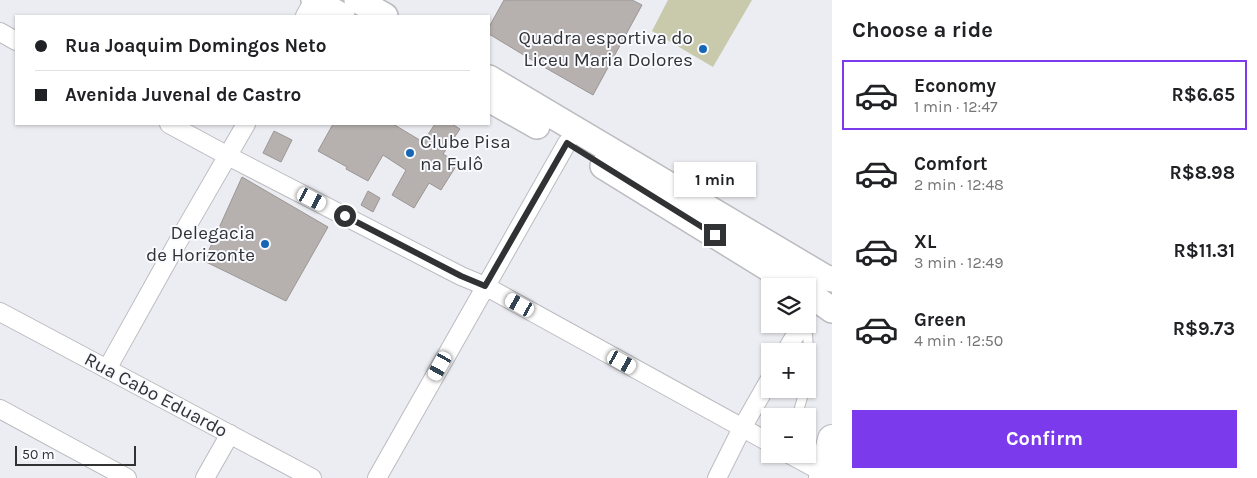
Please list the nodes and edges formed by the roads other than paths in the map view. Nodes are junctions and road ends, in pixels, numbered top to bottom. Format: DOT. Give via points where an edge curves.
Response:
graph roads {
  1 [pos="314,0"];
  2 [pos="358,0"];
  3 [pos="306,15"];
  4 [pos="340,15"];
  5 [pos="383,15"];
  6 [pos="0,32"];
  7 [pos="15,40"];
  8 [pos="490,79"];
  9 [pos="490,100"];
  10 [pos="172,125"];
  11 [pos="245,125"];
  12 [pos="567,143"];
  13 [pos="228,156"];
  14 [pos="485,286"];
  15 [pos="817,294"];
  16 [pos="0,312"];
  17 [pos="107,368"];
  18 [pos="761,395"];
  19 [pos="0,408"];
  20 [pos="742,428"];
  21 [pos="230,434"];
  22 [pos="761,438"];
  23 [pos="832,439"];
  24 [pos="804,463"];
  25 [pos="824,475"];
  26 [pos="126,478"];
  27 [pos="205,478"];
  28 [pos="312,478"];
  29 [pos="377,478"];
  30 [pos="717,478"];
  1 -- 3 [label="street"];
  1 -- 4 [label="street"];
  2 -- 5 [label="street"];
  6 -- 7 [label="street"];
  8 -- 15 [label="street"];
  9 -- 12 [label="street"];
  10 -- 13 [label="street"];
  11 -- 13 [label="street"];
  12 -- 14 [label="street"];
  12 -- 15 [label="street"];
  13 -- 14 [label="street"];
  13 -- 17 [label="street"];
  14 -- 20 [label="street"];
  14 -- 29 [label="street"];
  16 -- 17 [label="street, Rua Cabo Eduardo"];
  17 -- 21 [label="street, Rua Cabo Eduardo"];
  18 -- 20 [label="street"];
  19 -- 26 [label="street"];
  20 -- 22 [label="street"];
  20 -- 30 [label="street"];
  21 -- 27 [label="street"];
  21 -- 28 [label="street, Rua Cabo Eduardo"];
  23 -- 25 [label="highway"];
  24 -- 25 [label="street"];
}
